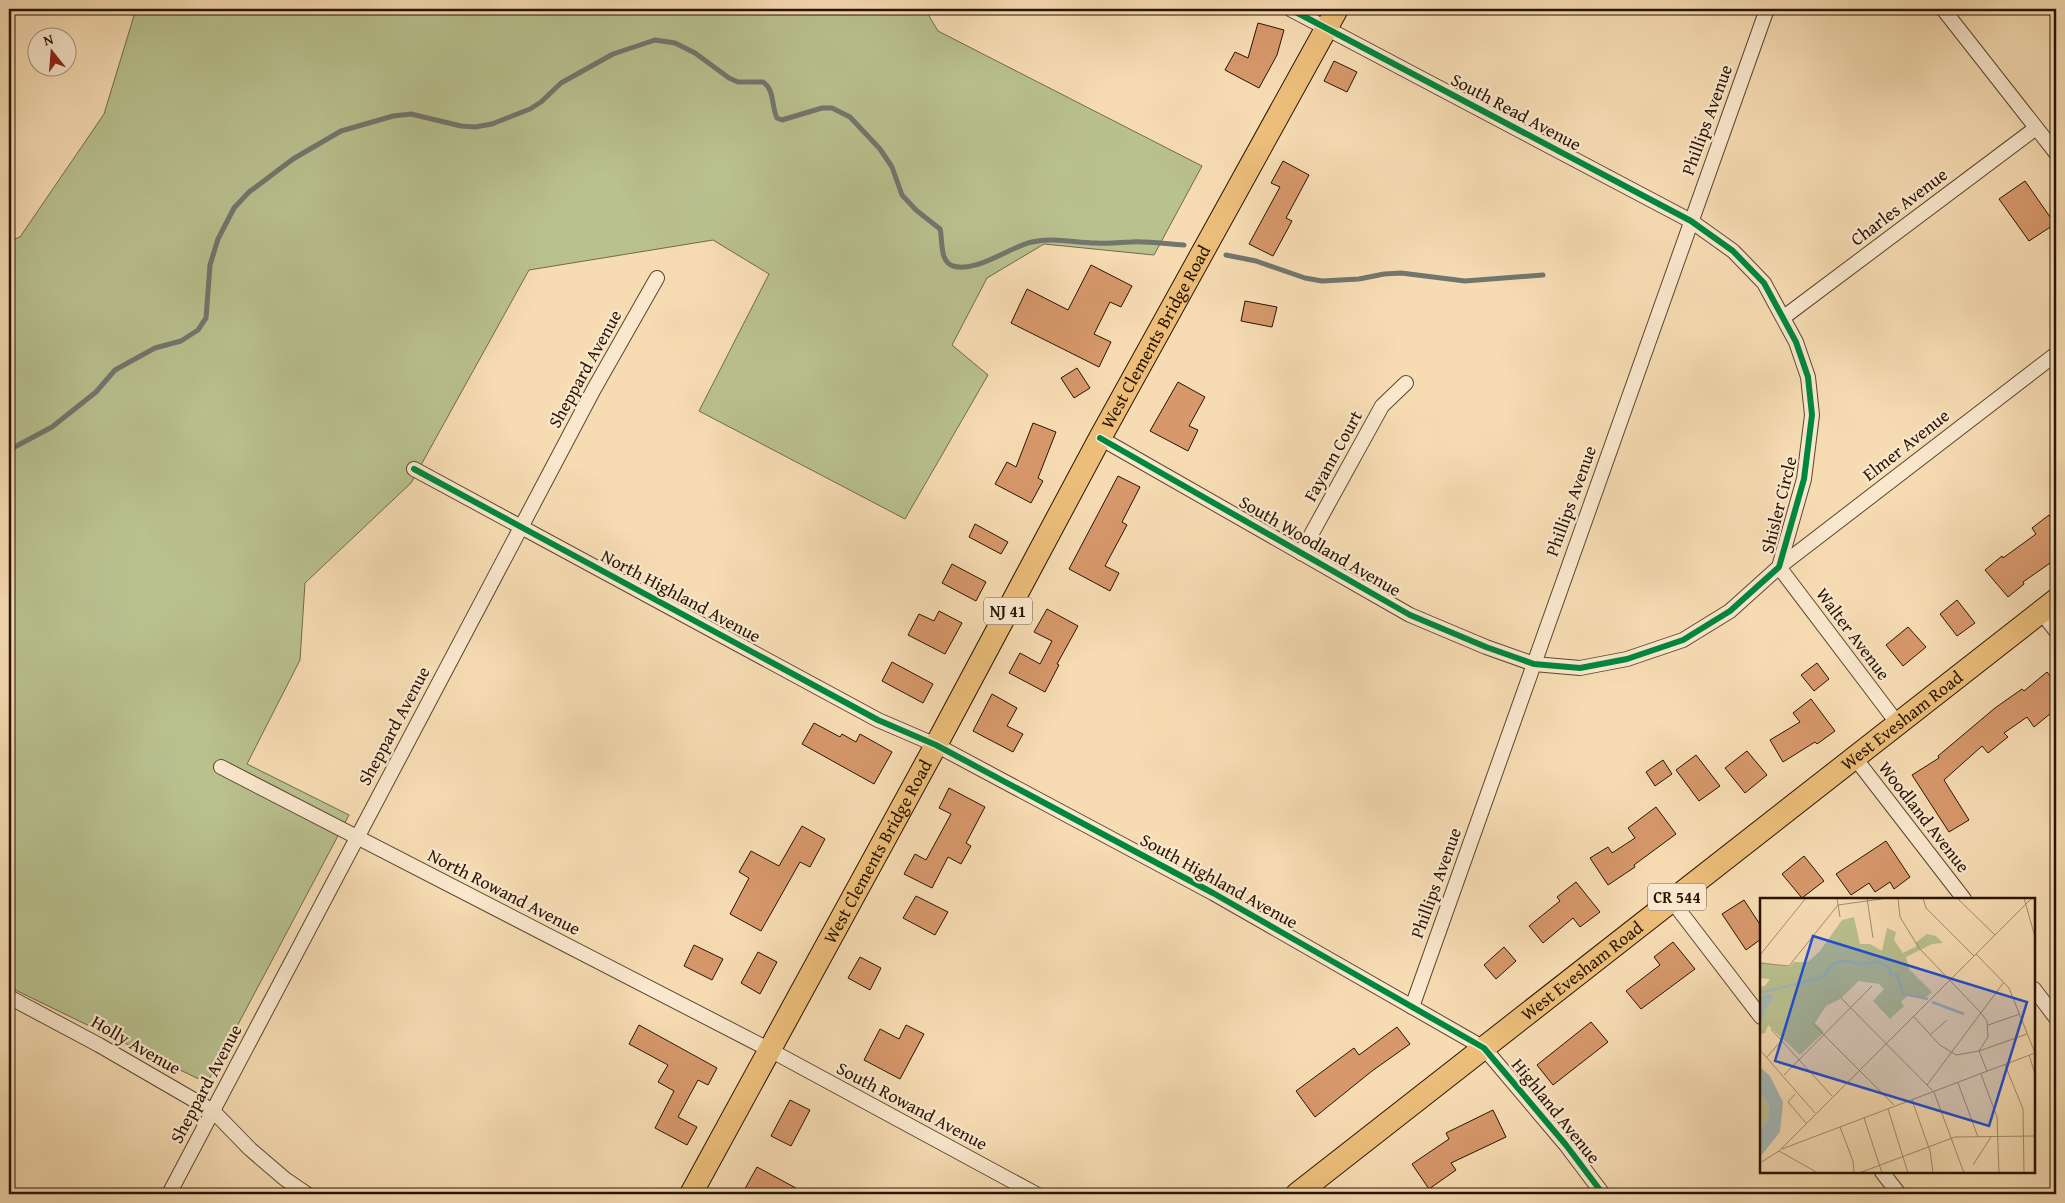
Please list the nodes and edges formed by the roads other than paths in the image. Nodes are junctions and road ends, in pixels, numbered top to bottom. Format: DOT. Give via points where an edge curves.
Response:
graph roads {
  1 [pos="1290,9"];
  2 [pos="1337,9"];
  3 [pos="1767,9"];
  4 [pos="1943,9"];
  5 [pos="1327,29"];
  6 [pos="2036,128"];
  7 [pos="2056,153"];
  8 [pos="1691,221"];
  9 [pos="657,278"];
  10 [pos="1784,317"];
  11 [pos="2056,354"];
  12 [pos="1406,383"];
  13 [pos="1100,438"];
  14 [pos="414,469"];
  15 [pos="521,526"];
  16 [pos="1301,553"];
  17 [pos="1779,567"];
  18 [pos="2049,606"];
  19 [pos="2056,631"];
  20 [pos="1534,664"];
  21 [pos="1898,724"];
  22 [pos="936,745"];
  23 [pos="1855,758"];
  24 [pos="221,767"];
  25 [pos="357,837"];
  26 [pos="1963,898"];
  27 [pos="1672,901"];
  28 [pos="2035,990"];
  29 [pos="9,996"];
  30 [pos="1412,1007"];
  31 [pos="1760,1016"];
  32 [pos="2056,1018"];
  33 [pos="1484,1048"];
  34 [pos="770,1050"];
  35 [pos="213,1111"];
  36 [pos="1883,1173"];
  37 [pos="1311,1190"];
  38 [pos="169,1194"];
  39 [pos="307,1194"];
  40 [pos="691,1194"];
  41 [pos="1036,1194"];
  42 [pos="1603,1194"];
  43 [pos="1899,1194"];
  1 -- 5 [label="street, South Read Avenue"];
  2 -- 5 [label="main road, West Clements Bridge Road / NJ 41"];
  3 -- 8 [label="street, Phillips Avenue"];
  4 -- 6 [label="street"];
  5 -- 8 [label="street, South Read Avenue"];
  5 -- 13 [label="main road, West Clements Bridge Road / NJ 41"];
  6 -- 7 [label="street"];
  6 -- 10 [label="street, Charles Avenue"];
  8 -- 10 [label="street, Shisler Circle" via="1733,251 1764,282"];
  8 -- 20 [label="street, Phillips Avenue"];
  9 -- 15 [label="street, Sheppard Avenue"];
  10 -- 17 [label="street, Shisler Circle" via="1808,377 1812,415 1804,479"];
  11 -- 17 [label="street, Elmer Avenue"];
  12 -- 16 [label="street, Fayann Court" via="1382,406"];
  13 -- 16 [label="street, South Woodland Avenue"];
  13 -- 22 [label="main road, West Clements Bridge Road / NJ 41"];
  14 -- 15 [label="street, North Highland Avenue"];
  15 -- 22 [label="street, North Highland Avenue" via="878,720"];
  15 -- 25 [label="street, Sheppard Avenue"];
  16 -- 20 [label="street, South Woodland Avenue" via="1410,615"];
  17 -- 20 [label="street, Shisler Circle" via="1730,611 1683,640 1627,659 1580,668"];
  17 -- 21 [label="street, Walter Avenue"];
  18 -- 19 [label="street"];
  18 -- 21 [label="main road, West Evesham Road / CR 544"];
  20 -- 30 [label="street, Phillips Avenue"];
  21 -- 23 [label="main road, West Evesham Road / CR 544"];
  22 -- 30 [label="street, South Highland Avenue" via="1213,893"];
  22 -- 34 [label="main road, West Clements Bridge Road / NJ 41"];
  23 -- 26 [label="street, Woodland Avenue"];
  23 -- 27 [label="main road, West Evesham Road / CR 544"];
  24 -- 25 [label="street, North Rowand Avenue"];
  25 -- 34 [label="street, North Rowand Avenue"];
  25 -- 35 [label="street, Sheppard Avenue"];
  27 -- 31 [label="street"];
  27 -- 33 [label="main road, West Evesham Road / CR 544"];
  28 -- 32 [label="street"];
  29 -- 35 [label="street, Holly Avenue"];
  30 -- 33 [label="street, South Highland Avenue"];
  33 -- 37 [label="main road, West Evesham Road / CR 544"];
  33 -- 42 [label="street, Highland Avenue"];
  34 -- 40 [label="main road, West Clements Bridge Road / NJ 41"];
  34 -- 41 [label="street, South Rowand Avenue"];
  35 -- 38 [label="street, Sheppard Avenue"];
  35 -- 39 [label="street, Holly Avenue" via="250,1149"];
  36 -- 43 [label="street"];
}
